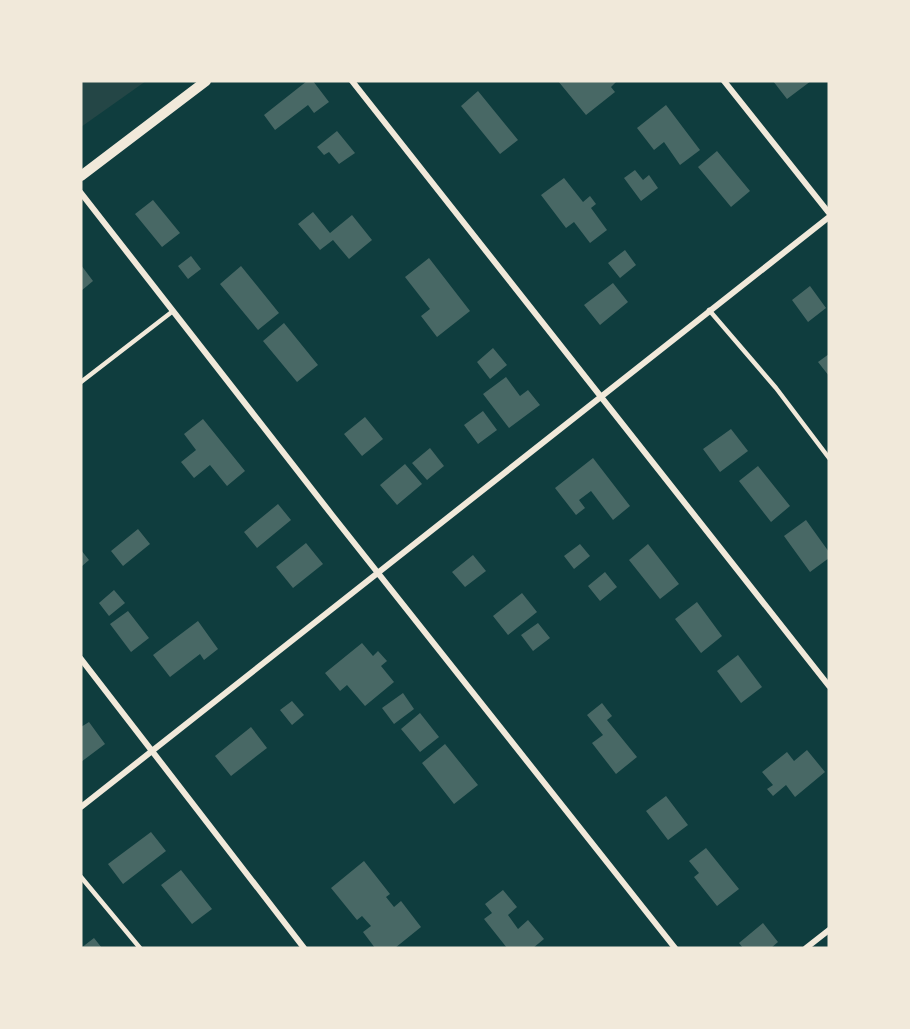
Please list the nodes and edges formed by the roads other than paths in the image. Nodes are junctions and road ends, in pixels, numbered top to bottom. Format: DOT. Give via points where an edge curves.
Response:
graph roads {
  1 [pos="206,81"];
  2 [pos="352,81"];
  3 [pos="724,81"];
  4 [pos="81,176"];
  5 [pos="81,193"];
  6 [pos="829,215"];
  7 [pos="709,310"];
  8 [pos="173,311"];
  9 [pos="81,382"];
  10 [pos="601,396"];
  11 [pos="829,458"];
  12 [pos="380,573"];
  13 [pos="81,659"];
  14 [pos="829,686"];
  15 [pos="153,752"];
  16 [pos="81,807"];
  17 [pos="81,877"];
  18 [pos="829,930"];
  19 [pos="140,948"];
  20 [pos="304,948"];
  21 [pos="675,948"];
  22 [pos="806,948"];
  1 -- 4 [label="street"];
  2 -- 10 [label="street"];
  3 -- 6 [label="street"];
  5 -- 8 [label="street"];
  6 -- 7 [label="street"];
  7 -- 10 [label="street"];
  7 -- 11 [label="lane"];
  8 -- 9 [label="lane"];
  8 -- 12 [label="street"];
  10 -- 12 [label="street"];
  10 -- 14 [label="street"];
  12 -- 15 [label="street"];
  12 -- 21 [label="street"];
  13 -- 15 [label="street"];
  15 -- 16 [label="street"];
  15 -- 20 [label="street"];
  17 -- 19 [label="lane"];
  18 -- 22 [label="street"];
}
